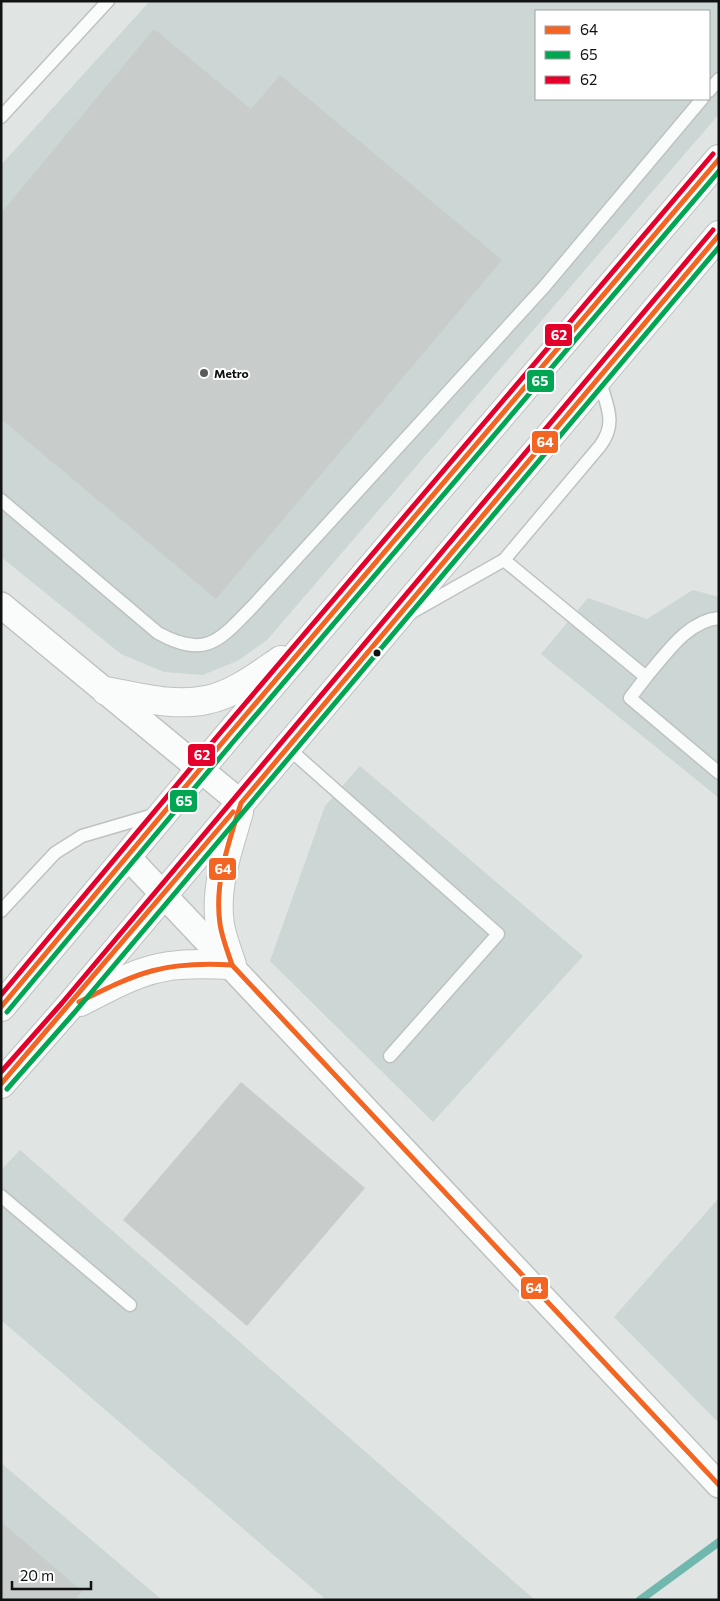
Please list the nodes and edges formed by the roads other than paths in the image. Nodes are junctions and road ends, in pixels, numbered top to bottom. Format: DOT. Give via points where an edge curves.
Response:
graph roads {
  1 [pos="108,1"];
  2 [pos="719,79"];
  3 [pos="710,89"];
  4 [pos="701,100"];
  5 [pos="1,116"];
  6 [pos="719,159"];
  7 [pos="719,235"];
  8 [pos="599,378"];
  9 [pos="1,500"];
  10 [pos="504,560"];
  11 [pos="1,604"];
  12 [pos="719,618"];
  13 [pos="394,622"];
  14 [pos="307,642"];
  15 [pos="646,677"];
  16 [pos="106,691"];
  17 [pos="288,748"];
  18 [pos="200,769"];
  19 [pos="719,773"];
  20 [pos="241,803"];
  21 [pos="164,812"];
  22 [pos="128,856"];
  23 [pos="164,894"];
  24 [pos="1,911"];
  25 [pos="232,965"];
  26 [pos="1,1007"];
  27 [pos="68,1008"];
  28 [pos="390,1056"];
  29 [pos="1,1084"];
  30 [pos="1,1196"];
  31 [pos="130,1306"];
  32 [pos="719,1484"];
  1 -- 5 [label="lane"];
  2 -- 3 [label="lane"];
  4 -- 9 [label="lane" via="544,287 252,606 217,640 199,647 178,644 158,633"];
  6 -- 14 [label="main road"];
  7 -- 8 [label="main road"];
  8 -- 10 [label="lane" via="611,423 608,434"];
  8 -- 13 [label="main road"];
  10 -- 13 [label="lane"];
  10 -- 15 [label="lane"];
  11 -- 16 [label="street"];
  12 -- 15 [label="lane" via="706,620 682,636"];
  13 -- 17 [label="main road"];
  14 -- 16 [label="main road" via="236,688 207,700 181,703"];
  14 -- 18 [label="main road"];
  15 -- 19 [label="lane" via="630,698"];
  16 -- 18 [label="street"];
  17 -- 20 [label="main road"];
  17 -- 28 [label="lane" via="498,934"];
  18 -- 20 [label="street"];
  18 -- 21 [label="main road"];
  20 -- 23 [label="main road"];
  20 -- 25 [label="main road" via="218,902 220,925"];
  21 -- 22 [label="main road"];
  21 -- 24 [label="lane" via="82,836 55,853"];
  22 -- 23 [label="street"];
  22 -- 26 [label="main road"];
  23 -- 25 [label="street"];
  23 -- 27 [label="main road"];
  25 -- 27 [label="main road" via="197,963 168,966 113,985"];
  25 -- 32 [label="street"];
  27 -- 29 [label="main road"];
  30 -- 31 [label="lane"];
}
